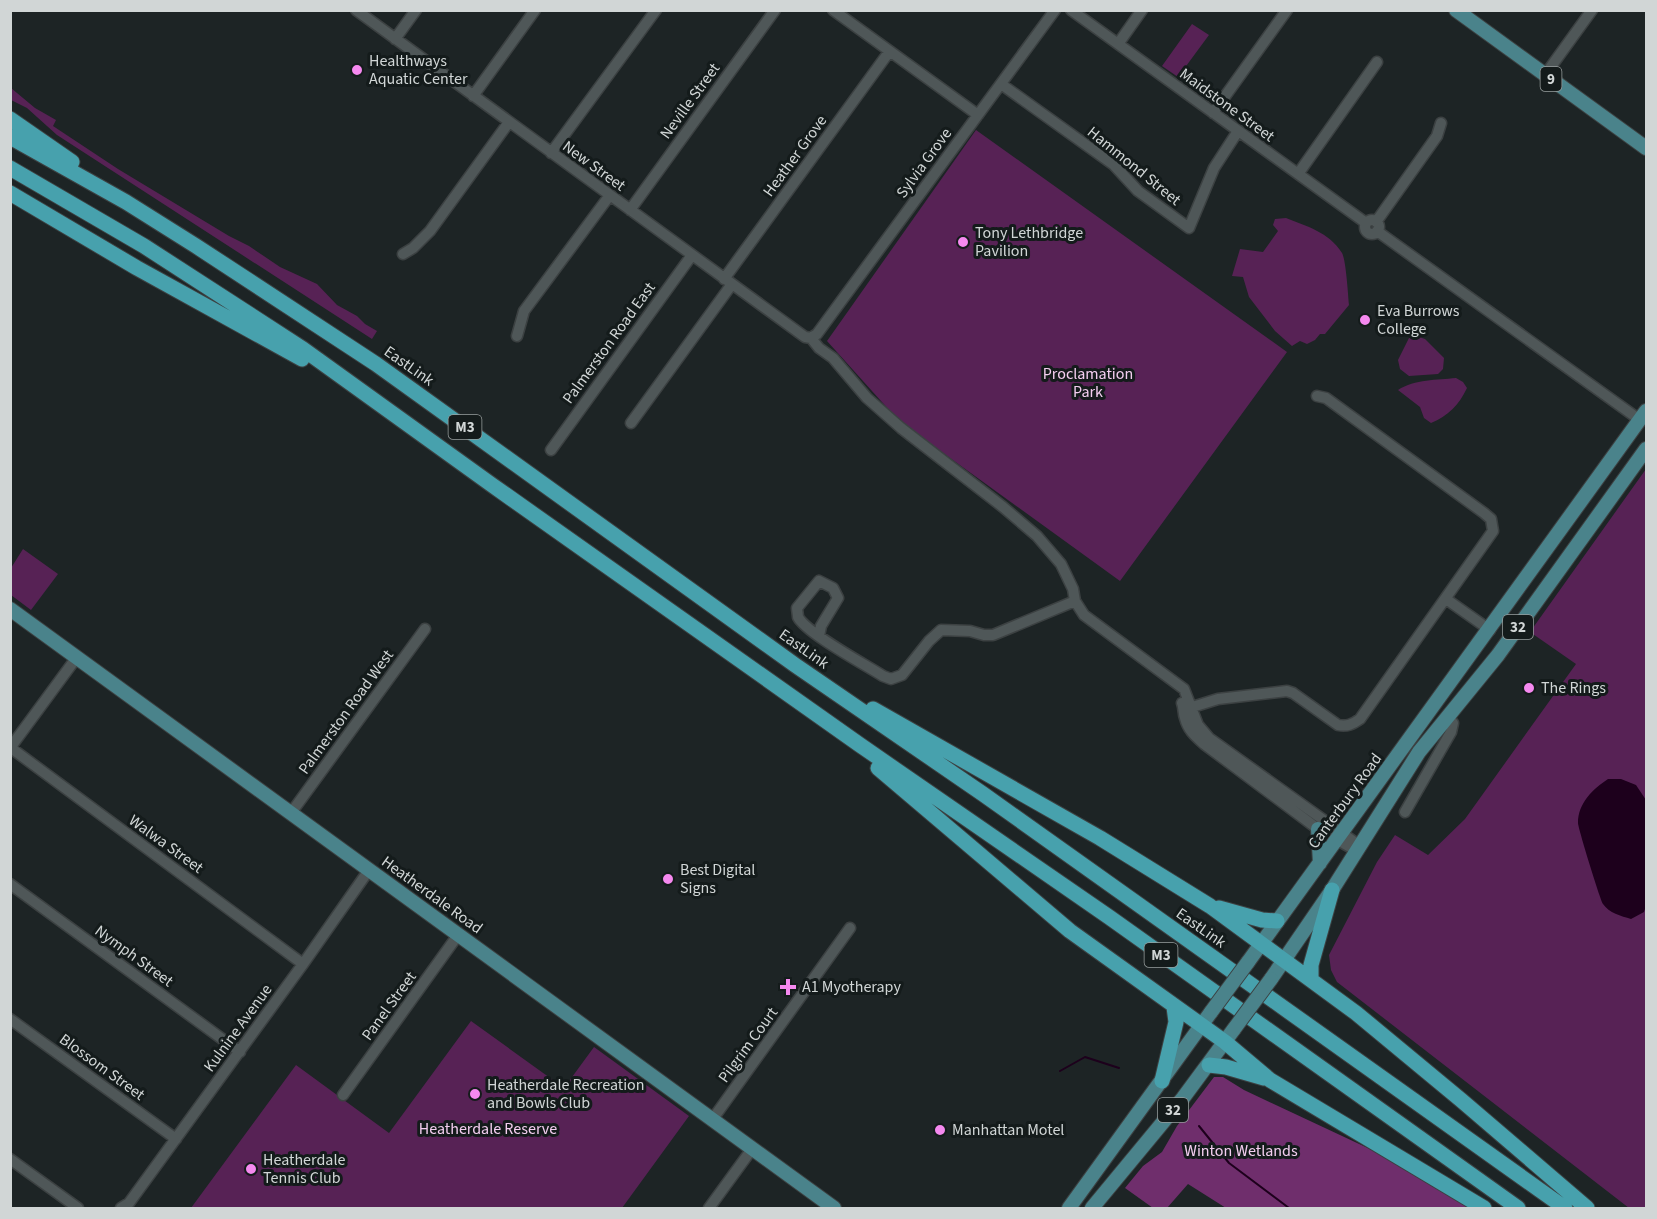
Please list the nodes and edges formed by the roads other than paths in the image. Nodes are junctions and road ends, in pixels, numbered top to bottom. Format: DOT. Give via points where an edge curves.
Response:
graph roads {
  1 [pos="356,10"];
  2 [pos="416,10"];
  3 [pos="535,10"];
  4 [pos="656,10"];
  5 [pos="775,10"];
  6 [pos="833,10"];
  7 [pos="1055,10"];
  8 [pos="1071,10"];
  9 [pos="1142,10"];
  10 [pos="1287,10"];
  11 [pos="1456,10"];
  12 [pos="1592,10"];
  13 [pos="395,39"];
  14 [pos="1118,44"];
  15 [pos="889,52"];
  16 [pos="1377,62"];
  17 [pos="1545,75"];
  18 [pos="1001,84"];
  19 [pos="473,96"];
  20 [pos="1213,114"];
  21 [pos="978,115"];
  22 [pos="10,119"];
  23 [pos="509,122"];
  24 [pos="1441,123"];
  25 [pos="1238,131"];
  26 [pos="10,137"];
  27 [pos="1647,148"];
  28 [pos="551,153"];
  29 [pos="10,168"];
  30 [pos="1298,174"];
  31 [pos="10,193"];
  32 [pos="610,195"];
  33 [pos="10,200"];
  34 [pos="126,202"];
  35 [pos="630,210"];
  36 [pos="1373,225"];
  37 [pos="64,226"];
  38 [pos="404,254"];
  39 [pos="692,255"];
  40 [pos="728,281"];
  41 [pos="517,336"];
  42 [pos="814,336"];
  43 [pos="1317,396"];
  44 [pos="370,398"];
  45 [pos="631,423"];
  46 [pos="1641,423"];
  47 [pos="1647,449"];
  48 [pos="551,450"];
  49 [pos="1446,598"];
  50 [pos="1075,601"];
  51 [pos="10,609"];
  52 [pos="425,629"];
  53 [pos="1490,630"];
  54 [pos="819,636"];
  55 [pos="1481,642"];
  56 [pos="1498,655"];
  57 [pos="77,657"];
  58 [pos="795,665"];
  59 [pos="802,704"];
  60 [pos="1188,709"];
  61 [pos="1447,716"];
  62 [pos="11,748"];
  63 [pos="1405,812"];
  64 [pos="291,813"];
  65 [pos="1318,829"];
  66 [pos="1339,837"];
  67 [pos="1358,849"];
  68 [pos="1320,863"];
  69 [pos="369,870"];
  70 [pos="10,884"];
  71 [pos="1332,891"];
  72 [pos="1210,906"];
  73 [pos="1277,921"];
  74 [pos="850,928"];
  75 [pos="458,935"];
  76 [pos="1261,944"];
  77 [pos="1285,961"];
  78 [pos="303,964"];
  79 [pos="1311,980"];
  80 [pos="1174,1007"];
  81 [pos="10,1019"];
  82 [pos="1201,1026"];
  83 [pos="1225,1042"];
  84 [pos="240,1052"];
  85 [pos="1209,1065"];
  86 [pos="1270,1080"];
  87 [pos="1162,1081"];
  88 [pos="343,1095"];
  89 [pos="712,1120"];
  90 [pos="176,1139"];
  91 [pos="752,1149"];
  92 [pos="10,1159"];
  93 [pos="126,1207"];
  94 [pos="78,1209"];
  95 [pos="709,1209"];
  96 [pos="834,1209"];
  97 [pos="1069,1209"];
  98 [pos="1092,1209"];
  99 [pos="1484,1209"];
  100 [pos="1518,1209"];
  101 [pos="1564,1209"];
  102 [pos="1587,1209"];
  1 -- 13 [label="street, New Street"];
  2 -- 13 [label="street"];
  3 -- 19 [label="street"];
  4 -- 28 [label="street"];
  5 -- 35 [label="street, Neville Street"];
  6 -- 15 [label="street"];
  7 -- 18 [label="street, Sylvia Grove"];
  8 -- 14 [label="street, Maidstone Street"];
  9 -- 14 [label="street"];
  10 -- 20 [label="street"];
  11 -- 17 [label="main road, 9"];
  12 -- 17 [label="street"];
  13 -- 19 [label="street, New Street"];
  14 -- 20 [label="street, Maidstone Street"];
  15 -- 21 [label="street"];
  15 -- 40 [label="street, Heather Grove"];
  16 -- 30 [label="street"];
  17 -- 27 [label="main road, 9"];
  18 -- 21 [label="street, Sylvia Grove"];
  18 -- 25 [label="street, Hammond Street" via="1114,165 1138,192 1189,228 1214,168"];
  19 -- 23 [label="street, New Street"];
  20 -- 25 [label="street, Maidstone Street"];
  21 -- 42 [label="street, Sylvia Grove"];
  22 -- 34 [label="highway"];
  23 -- 28 [label="street, New Street"];
  23 -- 38 [label="street" via="430,231"];
  24 -- 36 [label="street" via="1437,136"];
  25 -- 30 [label="street, Maidstone Street"];
  26 -- 34 [label="highway, EastLink / M3"];
  28 -- 32 [label="street, New Street"];
  29 -- 44 [label="highway, M3" via="214,291"];
  30 -- 36 [label="street, Maidstone Street"];
  31 -- 37 [label="highway"];
  32 -- 35 [label="street, New Street"];
  32 -- 41 [label="street" via="524,311"];
  33 -- 37 [label="highway"];
  34 -- 58 [label="highway, EastLink / M3" via="376,364"];
  35 -- 39 [label="street, New Street"];
  36 -- 46 [label="street, Maidstone Street"];
  37 -- 44 [label="highway"];
  39 -- 40 [label="street, New Street"];
  39 -- 48 [label="street, Palmerston Road East"];
  40 -- 42 [label="street, New Street" via="805,337"];
  40 -- 45 [label="street, Heather Grove"];
  42 -- 50 [label="street, New Street" via="819,348 833,357 892,421 1037,536 1061,564"];
  43 -- 49 [label="street" via="1326,398 1491,519 1490,537"];
  44 -- 59 [label="highway, M3"];
  46 -- 53 [label="main road, Canterbury Road / 32"];
  47 -- 56 [label="main road, Canterbury Road / 32"];
  49 -- 53 [label="street"];
  49 -- 60 [label="street" via="1360,719 1351,725 1338,725 1287,692 1218,699"];
  50 -- 54 [label="street" via="993,635 941,630 902,675 891,679"];
  50 -- 60 [label="street" via="1096,626 1165,675"];
  51 -- 57 [label="main road, Heatherdale Road"];
  52 -- 64 [label="street, Palmerston Road West"];
  53 -- 55 [label="main road, Canterbury Road / 32"];
  54 -- 54 [label="street" via="838,598 833,588 819,581 796,608 798,617"];
  55 -- 56 [label="main road"];
  55 -- 66 [label="main road, Canterbury Road / 32"];
  56 -- 61 [label="main road, Canterbury Road / 32"];
  57 -- 62 [label="street"];
  57 -- 64 [label="main road, Heatherdale Road"];
  58 -- 72 [label="highway" via="972,763"];
  58 -- 101 [label="highway, EastLink / M3" via="983,794"];
  59 -- 80 [label="highway" via="1029,897"];
  59 -- 100 [label="highway, M3"];
  60 -- 65 [label="street" via="1183,715 1190,731 1204,744"];
  60 -- 66 [label="street" via="1209,738"];
  61 -- 63 [label="street" via="1453,723 1451,732"];
  61 -- 67 [label="main road, Canterbury Road / 32" via="1419,752"];
  62 -- 78 [label="street, Walwa Street"];
  64 -- 69 [label="main road, Heatherdale Road"];
  65 -- 66 [label="street"];
  65 -- 68 [label="main road"];
  66 -- 67 [label="street"];
  66 -- 68 [label="main road, Canterbury Road / 32"];
  67 -- 71 [label="main road, Canterbury Road / 32"];
  68 -- 73 [label="main road, Canterbury Road / 32"];
  69 -- 75 [label="main road, Heatherdale Road"];
  69 -- 78 [label="street, Kulnine Avenue"];
  70 -- 84 [label="street, Nymph Street"];
  71 -- 77 [label="main road, Canterbury Road / 32"];
  71 -- 79 [label="highway" via="1311,965"];
  72 -- 73 [label="highway"];
  72 -- 76 [label="highway"];
  73 -- 76 [label="main road, Canterbury Road / 32"];
  74 -- 89 [label="street, Pilgrim Court"];
  75 -- 88 [label="street, Panel Street"];
  75 -- 89 [label="main road, Heatherdale Road"];
  76 -- 77 [label="highway"];
  76 -- 82 [label="main road, Canterbury Road / 32, bridge"];
  77 -- 79 [label="highway"];
  77 -- 83 [label="main road, Canterbury Road / 32, bridge"];
  78 -- 84 [label="street, Kulnine Avenue"];
  79 -- 102 [label="highway" via="1411,1058"];
  80 -- 82 [label="highway"];
  80 -- 87 [label="highway" via="1176,1022"];
  81 -- 90 [label="street, Blossom Street"];
  82 -- 83 [label="highway"];
  82 -- 87 [label="main road, Canterbury Road / 32"];
  83 -- 85 [label="main road, Canterbury Road / 32"];
  83 -- 86 [label="highway"];
  84 -- 90 [label="street, Kulnine Avenue"];
  85 -- 86 [label="highway"];
  85 -- 98 [label="main road, Canterbury Road / 32"];
  86 -- 99 [label="highway"];
  87 -- 97 [label="main road, Canterbury Road / 32"];
  89 -- 91 [label="main road, Heatherdale Road"];
  90 -- 93 [label="street, Kulnine Avenue"];
  91 -- 95 [label="street"];
  91 -- 96 [label="main road, Heatherdale Road"];
  92 -- 94 [label="street"];
}
